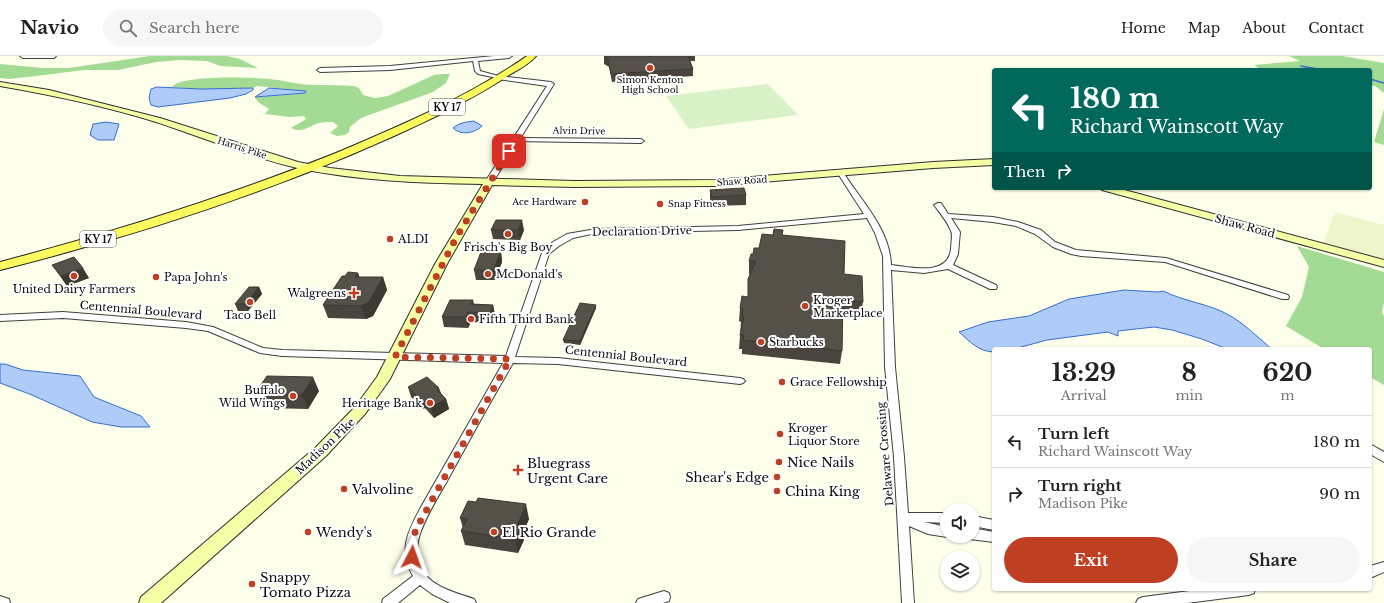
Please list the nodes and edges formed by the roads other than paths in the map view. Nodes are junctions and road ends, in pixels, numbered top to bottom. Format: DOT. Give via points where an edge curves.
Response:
graph roads {
  1 [pos="23,56"];
  2 [pos="54,56"];
  3 [pos="509,56"];
  4 [pos="532,56"];
  5 [pos="475,60"];
  6 [pos="320,70"];
  7 [pos="500,78"];
  8 [pos="0,84"];
  9 [pos="516,140"];
  10 [pos="641,141"];
  11 [pos="992,162"];
  12 [pos="310,168"];
  13 [pos="840,172"];
  14 [pos="489,182"];
  15 [pos="1113,190"];
  16 [pos="938,205"];
  17 [pos="869,216"];
  18 [pos="945,216"];
  19 [pos="1384,264"];
  20 [pos="947,265"];
  21 [pos="0,266"];
  22 [pos="887,267"];
  23 [pos="993,287"];
  24 [pos="1285,297"];
  25 [pos="0,318"];
  26 [pos="395,357"];
  27 [pos="510,359"];
  28 [pos="740,382"];
  29 [pos="1372,449"];
  30 [pos="1384,458"];
  31 [pos="903,518"];
  32 [pos="940,518"];
  33 [pos="980,522"];
  34 [pos="992,525"];
  35 [pos="940,531"];
  36 [pos="980,535"];
  37 [pos="992,537"];
  38 [pos="1384,567"];
  39 [pos="1372,571"];
  40 [pos="420,578"];
  41 [pos="1233,591"];
  42 [pos="664,597"];
  43 [pos="0,602"];
  44 [pos="4,603"];
  45 [pos="148,603"];
  46 [pos="388,603"];
  47 [pos="469,603"];
  48 [pos="643,603"];
  49 [pos="908,603"];
  50 [pos="1143,603"];
  1 -- 2 [label="street"];
  3 -- 5 [label="street"];
  4 -- 7 [label="main road, KY 17"];
  5 -- 6 [label="street" via="390,68"];
  5 -- 7 [label="street" via="480,73"];
  7 -- 9 [label="street, Madison Pike" via="551,84"];
  7 -- 12 [label="main road, KY 17" via="409,125"];
  8 -- 12 [label="main road, Harris Pike" via="49,92 157,120"];
  9 -- 10 [label="street, Alvin Drive"];
  9 -- 14 [label="street, Madison Pike"];
  11 -- 13 [label="main road, Shaw Road"];
  12 -- 14 [label="main road, Harris Pike" via="400,179"];
  12 -- 21 [label="main road, KY 17" via="128,230"];
  13 -- 14 [label="main road, Shaw Road" via="716,183"];
  13 -- 17 [label="street, Delaware Crossing"];
  14 -- 26 [label="main road, Madison Pike" via="441,264"];
  15 -- 19 [label="main road, Shaw Road"];
  16 -- 18 [label="street"];
  17 -- 22 [label="street, Delaware Crossing" via="884,242"];
  17 -- 27 [label="street, Declaration Drive" via="738,228 596,231 570,236 546,253"];
  18 -- 20 [label="street" via="956,232 954,254"];
  18 -- 24 [label="street" via="966,216 1017,224 1038,232 1052,244 1070,252 1166,260"];
  20 -- 22 [label="street" via="944,268 924,271"];
  20 -- 23 [label="street"];
  22 -- 31 [label="street, Delaware Crossing" via="890,367"];
  25 -- 26 [label="street, Centennial Boulevard" via="63,315 186,325 210,329 263,351"];
  26 -- 27 [label="street, Centennial Boulevard"];
  26 -- 45 [label="main road, Madison Pike" via="373,395 345,429"];
  27 -- 28 [label="street, Centennial Boulevard" via="597,364"];
  27 -- 40 [label="street, Declaration Drive" via="416,529 412,557"];
  29 -- 30 [label="street"];
  31 -- 32 [label="street"];
  31 -- 35 [label="street" via="928,529"];
  31 -- 49 [label="street, Delaware Crossing"];
  33 -- 34 [label="street"];
  36 -- 37 [label="street"];
  38 -- 39 [label="street"];
  40 -- 46 [label="street"];
  40 -- 47 [label="street" via="438,592"];
  41 -- 50 [label="street"];
  42 -- 48 [label="street"];
  43 -- 44 [label="street"];
}
